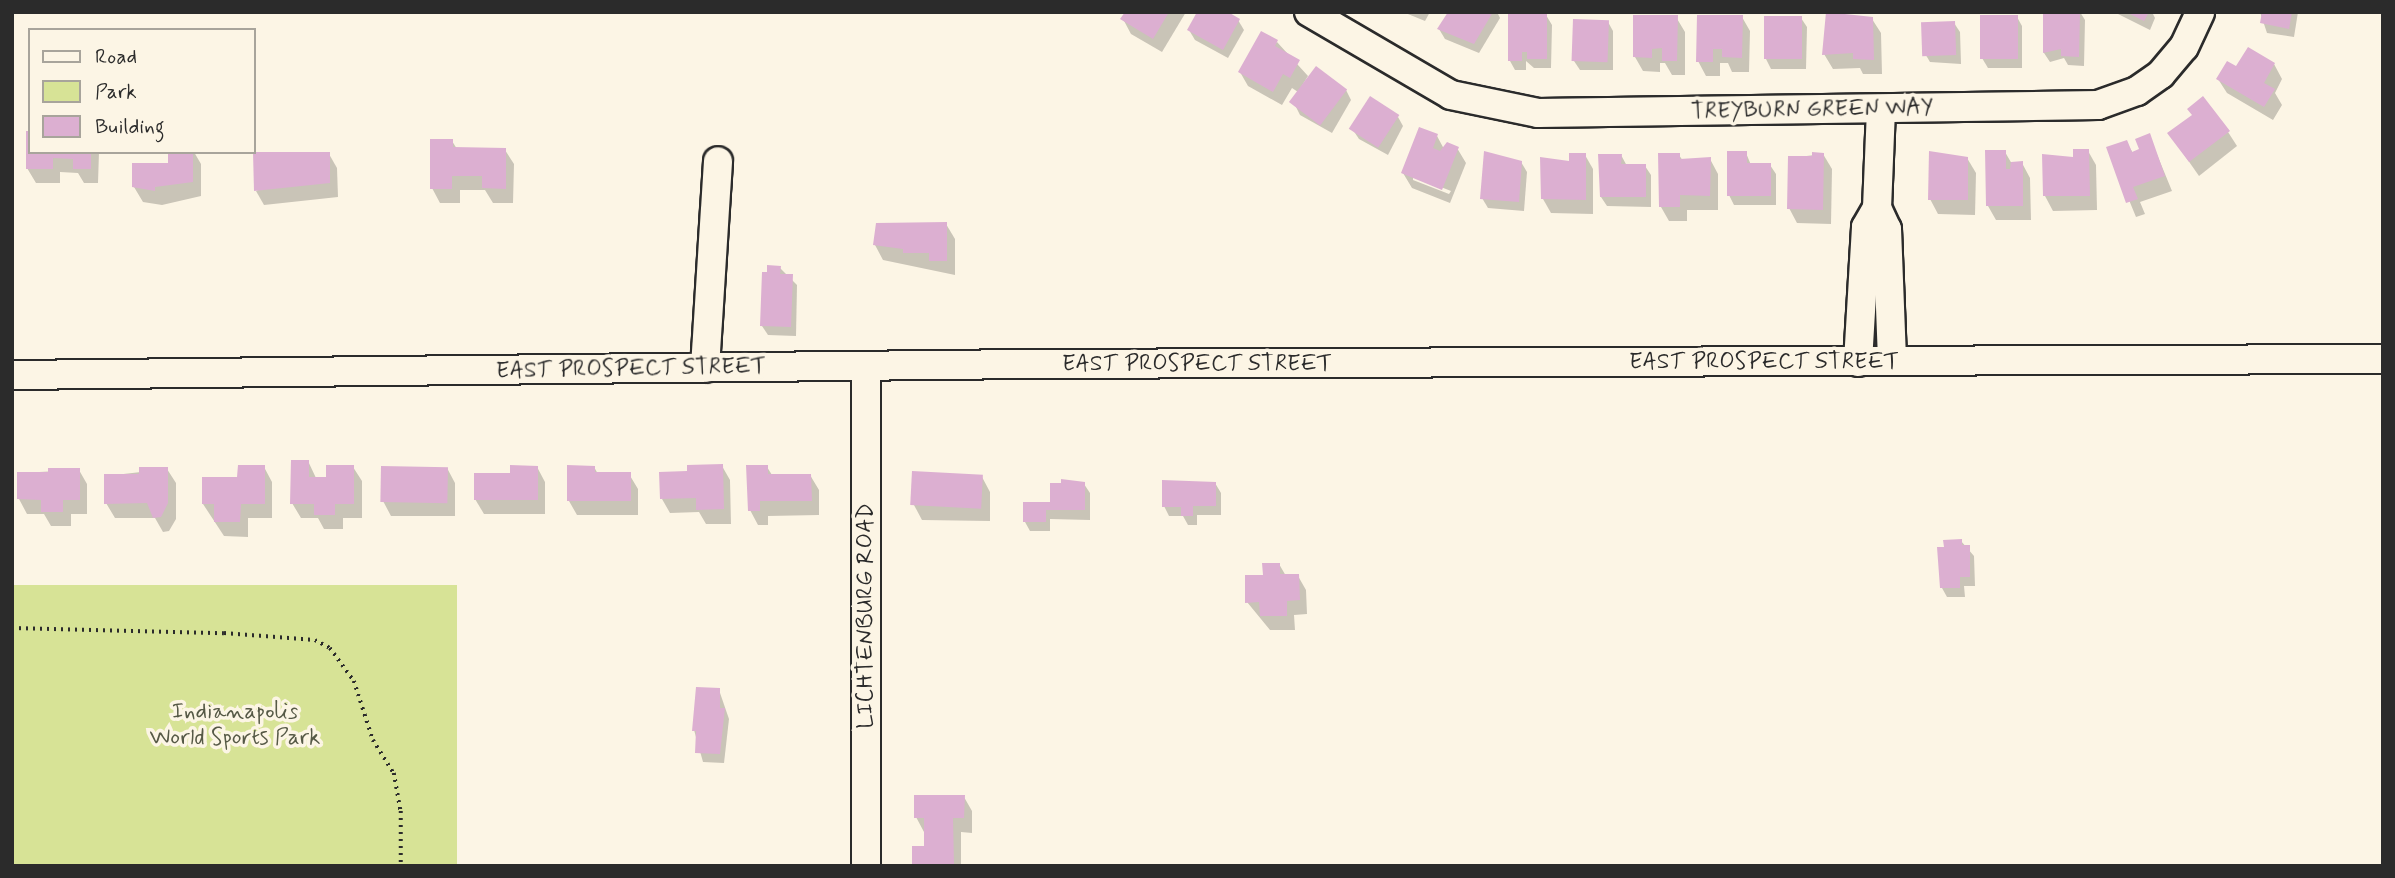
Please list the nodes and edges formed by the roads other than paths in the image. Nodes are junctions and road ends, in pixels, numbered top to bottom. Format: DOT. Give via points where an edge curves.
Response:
graph roads {
  1 [pos="1310,12"];
  2 [pos="2200,12"];
  3 [pos="1881,109"];
  4 [pos="718,161"];
  5 [pos="1877,208"];
  6 [pos="2383,359"];
  7 [pos="1858,362"];
  8 [pos="1892,362"];
  9 [pos="866,367"];
  10 [pos="705,368"];
  11 [pos="12,375"];
  12 [pos="866,866"];
  1 -- 3 [label="street, TREYBURN GREEN WAY" via="1419,80 1469,102 1538,113"];
  2 -- 3 [label="street, TREYBURN GREEN WAY" via="2184,47 2151,82 2114,101 2081,107"];
  3 -- 5 [label="street"];
  4 -- 10 [label="street"];
  5 -- 7 [label="street" via="1866,227"];
  5 -- 8 [label="street" via="1887,229"];
  6 -- 8 [label="street, EAST PROSPECT STREET"];
  7 -- 8 [label="street, EAST PROSPECT STREET"];
  7 -- 9 [label="street, EAST PROSPECT STREET"];
  9 -- 10 [label="street, EAST PROSPECT STREET"];
  9 -- 12 [label="street, LICHTENBURG ROAD"];
  10 -- 11 [label="street, EAST PROSPECT STREET"];
}
